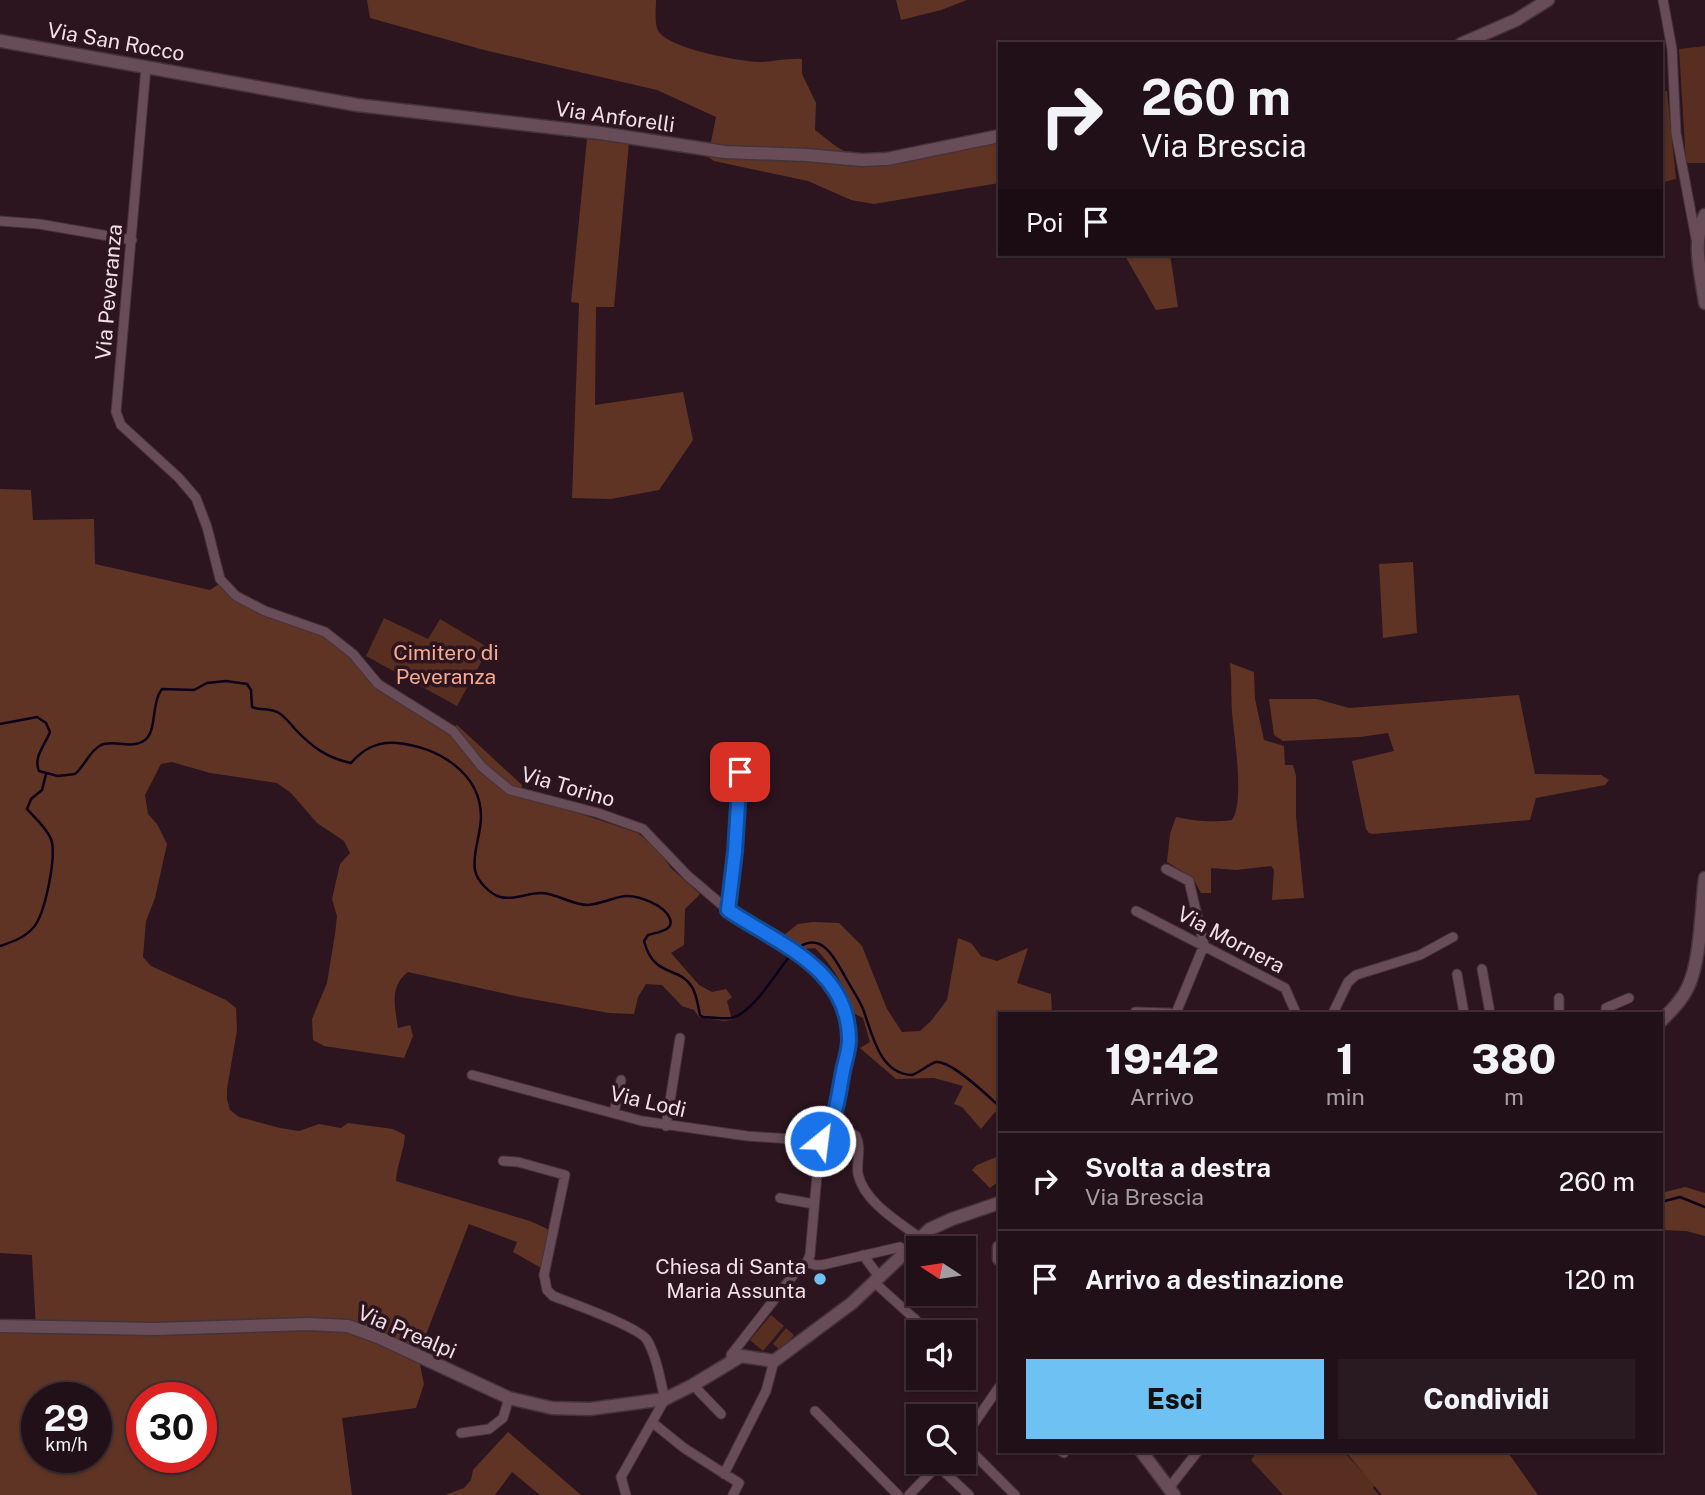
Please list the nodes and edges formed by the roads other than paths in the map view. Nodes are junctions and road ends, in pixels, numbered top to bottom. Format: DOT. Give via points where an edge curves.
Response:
graph roads {
  1 [pos="1548,0"];
  2 [pos="1663,0"];
  3 [pos="0,41"];
  4 [pos="1466,42"];
  5 [pos="146,67"];
  6 [pos="226,82"];
  7 [pos="998,136"];
  8 [pos="1690,209"];
  9 [pos="1704,216"];
  10 [pos="0,221"];
  11 [pos="132,240"];
  12 [pos="1697,244"];
  13 [pos="1705,303"];
  14 [pos="190,490"];
  15 [pos="740,772"];
  16 [pos="1166,869"];
  17 [pos="1705,878"];
  18 [pos="728,910"];
  19 [pos="1136,911"];
  20 [pos="1453,937"];
  21 [pos="1205,946"];
  22 [pos="1482,969"];
  23 [pos="1457,974"];
  24 [pos="1559,998"];
  25 [pos="1629,998"];
  26 [pos="1176,1012"];
  27 [pos="1296,1012"];
  28 [pos="1333,1012"];
  29 [pos="1464,1012"];
  30 [pos="1490,1012"];
  31 [pos="1559,1012"];
  32 [pos="1606,1012"];
  33 [pos="1663,1019"];
  34 [pos="680,1038"];
  35 [pos="472,1075"];
  36 [pos="621,1080"];
  37 [pos="614,1113"];
  38 [pos="833,1122"];
  39 [pos="666,1126"];
  40 [pos="820,1141"];
  41 [pos="503,1161"];
  42 [pos="780,1198"];
  43 [pos="814,1204"];
  44 [pos="998,1205"];
  45 [pos="916,1236"];
  46 [pos="921,1236"];
  47 [pos="906,1252"];
  48 [pos="863,1255"];
  49 [pos="807,1262"];
  50 [pos="878,1280"];
  51 [pos="916,1320"];
  52 [pos="0,1326"];
  53 [pos="732,1360"];
  54 [pos="774,1361"];
  55 [pos="693,1385"];
  56 [pos="998,1388"];
  57 [pos="509,1398"];
  58 [pos="665,1399"];
  59 [pos="816,1411"];
  60 [pos="720,1414"];
  61 [pos="976,1421"];
  62 [pos="653,1423"];
  63 [pos="461,1433"];
  64 [pos="1143,1453"];
  65 [pos="1197,1453"];
  66 [pos="976,1456"];
  67 [pos="724,1474"];
  68 [pos="929,1474"];
  69 [pos="950,1474"];
  70 [pos="1172,1491"];
  71 [pos="626,1495"];
  72 [pos="733,1495"];
  73 [pos="898,1495"];
  74 [pos="909,1495"];
  75 [pos="969,1495"];
  76 [pos="1015,1495"];
  1 -- 4 [label="street"];
  2 -- 8 [label="street" via="1672,49 1676,134"];
  3 -- 5 [label="street, Via San Rocco"];
  5 -- 6 [label="street, Via San Rocco"];
  5 -- 11 [label="street, Via Peveranza"];
  6 -- 7 [label="street, Via Anforelli" via="357,105 724,152 887,159"];
  8 -- 9 [label="street"];
  8 -- 12 [label="street"];
  9 -- 12 [label="street"];
  10 -- 11 [label="street"];
  11 -- 14 [label="street, Via Peveranza" via="116,412 121,425"];
  12 -- 13 [label="street"];
  14 -- 18 [label="street, Via Torino" via="201,509 220,579 236,596 325,632 353,653 377,684 453,731 482,767 510,790 643,829"];
  15 -- 18 [label="street"];
  16 -- 21 [label="street" via="1189,881"];
  17 -- 33 [label="street" via="1689,985"];
  18 -- 38 [label="street, Via Torino" via="802,955 834,987 845,1014 849,1042"];
  19 -- 21 [label="street, Via Mornera"];
  20 -- 28 [label="street" via="1420,955 1356,975"];
  21 -- 26 [label="street"];
  21 -- 27 [label="street, Via Mornera" via="1285,988"];
  22 -- 30 [label="street"];
  23 -- 29 [label="street"];
  24 -- 31 [label="street"];
  25 -- 32 [label="street"];
  34 -- 39 [label="street"];
  35 -- 37 [label="street, Via Lodi"];
  36 -- 37 [label="street"];
  37 -- 39 [label="street, Via Lodi"];
  38 -- 40 [label="street"];
  38 -- 45 [label="street" via="856,1136 859,1179 874,1202"];
  39 -- 40 [label="street, Via Lodi"];
  40 -- 43 [label="street"];
  41 -- 58 [label="street" via="519,1161 565,1175 544,1275 547,1290 646,1338"];
  42 -- 43 [label="street"];
  43 -- 49 [label="street"];
  44 -- 46 [label="street" via="952,1219"];
  47 -- 48 [label="street" via="900,1248"];
  47 -- 50 [label="street"];
  48 -- 49 [label="street" via="822,1265"];
  48 -- 50 [label="street"];
  49 -- 53 [label="street" via="730,1355"];
  50 -- 51 [label="street"];
  50 -- 54 [label="street"];
  52 -- 57 [label="street, Via Prealpi" via="341,1325 378,1336"];
  53 -- 54 [label="street" via="741,1356"];
  53 -- 55 [label="street, Via Prealpi"];
  54 -- 67 [label="street" via="766,1391"];
  55 -- 58 [label="street, Via Prealpi"];
  55 -- 60 [label="street"];
  56 -- 61 [label="street"];
  57 -- 58 [label="street, Via Prealpi" via="579,1409"];
  57 -- 63 [label="street" via="503,1418 489,1429"];
  58 -- 62 [label="street"];
  59 -- 73 [label="street"];
  62 -- 67 [label="street"];
  62 -- 71 [label="street" via="621,1477"];
  64 -- 70 [label="street"];
  65 -- 70 [label="street"];
  66 -- 76 [label="street"];
  67 -- 72 [label="street" via="739,1483"];
  68 -- 74 [label="street"];
  69 -- 75 [label="street"];
}
